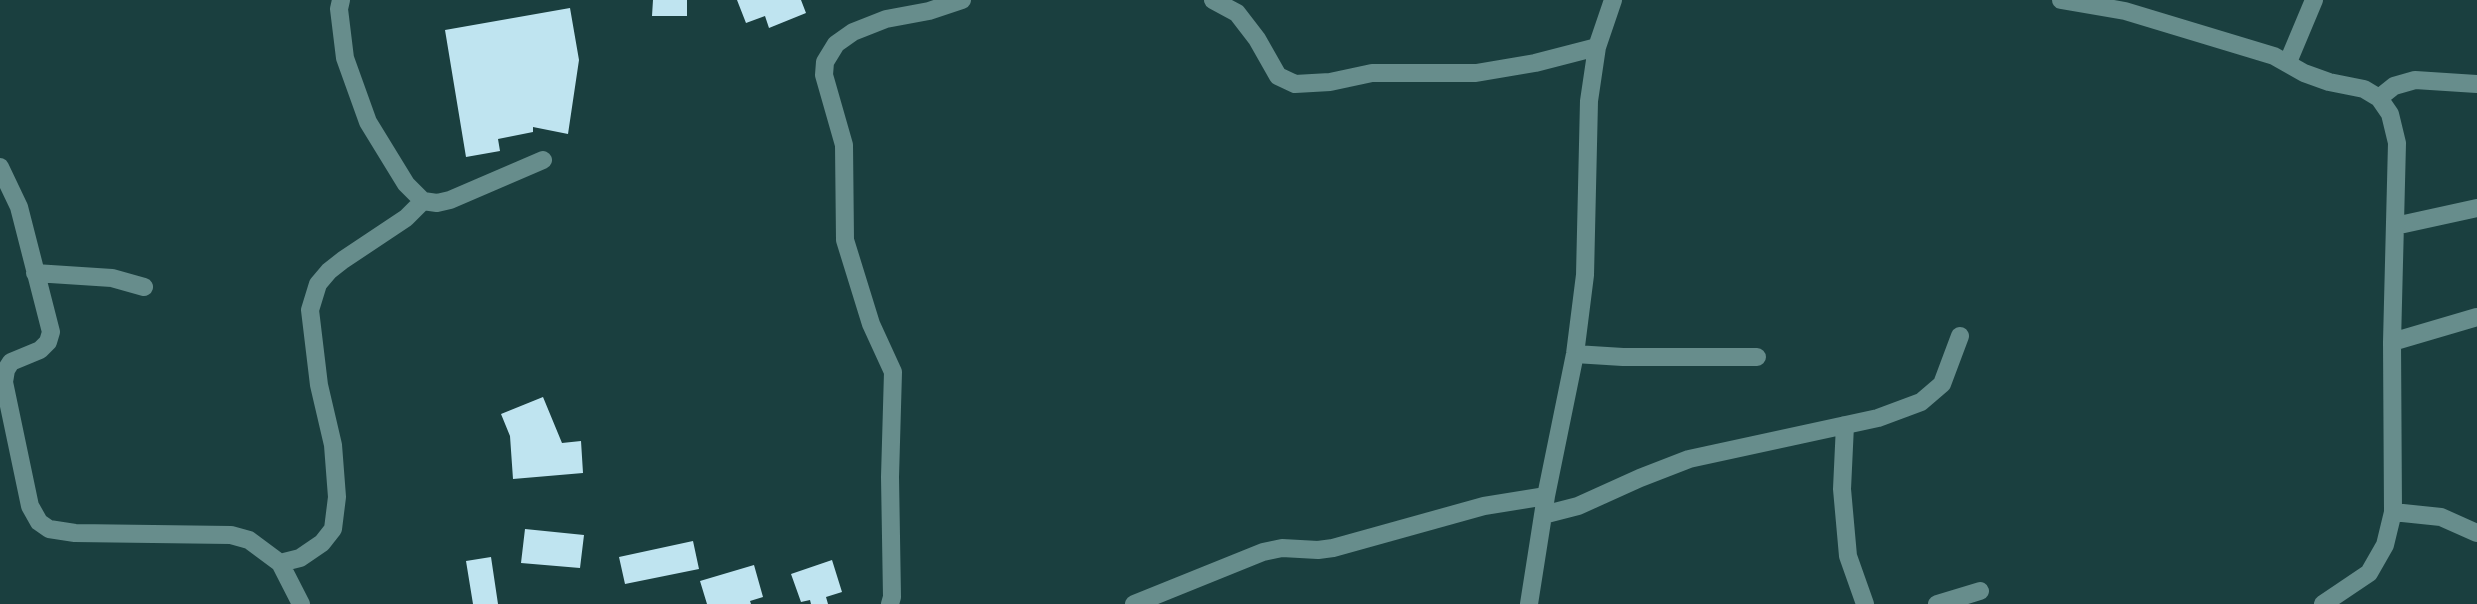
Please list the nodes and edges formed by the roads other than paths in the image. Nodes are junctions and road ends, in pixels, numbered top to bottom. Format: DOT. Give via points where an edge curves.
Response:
graph roads {
  1 [pos="341,0"];
  2 [pos="962,0"];
  3 [pos="1213,0"];
  4 [pos="1613,0"];
  5 [pos="2061,0"];
  6 [pos="2314,0"];
  7 [pos="1597,47"];
  8 [pos="2288,62"];
  9 [pos="2477,83"];
  10 [pos="2379,97"];
  11 [pos="543,160"];
  12 [pos="0,167"];
  13 [pos="423,201"];
  14 [pos="2477,208"];
  15 [pos="2395,226"];
  16 [pos="35,272"];
  17 [pos="144,287"];
  18 [pos="2477,317"];
  19 [pos="1960,336"];
  20 [pos="2392,342"];
  21 [pos="1575,354"];
  22 [pos="1757,357"];
  23 [pos="1845,425"];
  24 [pos="1546,496"];
  25 [pos="2393,512"];
  26 [pos="1543,515"];
  27 [pos="2477,533"];
  28 [pos="280,562"];
  29 [pos="1980,591"];
  30 [pos="301,604"];
  31 [pos="890,604"];
  32 [pos="1134,604"];
  33 [pos="1529,604"];
  34 [pos="1865,604"];
  35 [pos="1937,604"];
  36 [pos="2323,604"];
  1 -- 13 [label="street" via="345,58 368,122 406,184"];
  2 -- 31 [label="street" via="853,32 836,44 825,62 824,75 844,145 845,240 871,324 893,372"];
  3 -- 7 [label="street" via="1237,13 1278,76 1295,84 1321,84 1372,73 1476,73"];
  4 -- 7 [label="street"];
  5 -- 8 [label="street" via="2125,12"];
  6 -- 8 [label="street"];
  7 -- 21 [label="street" via="1588,101 1585,275"];
  8 -- 10 [label="street" via="2304,74"];
  9 -- 10 [label="street" via="2415,80 2394,86"];
  10 -- 15 [label="street" via="2390,114 2397,143"];
  11 -- 13 [label="street" via="450,200 438,204"];
  12 -- 16 [label="street" via="19,207"];
  13 -- 28 [label="street" via="318,284 310,310 319,385 333,445 337,498 333,529 300,558"];
  14 -- 15 [label="street"];
  15 -- 20 [label="street"];
  16 -- 17 [label="street" via="112,278"];
  16 -- 28 [label="street" via="51,332 40,351 11,362 4,382 30,506 39,522 49,529 75,533 231,535 249,540"];
  18 -- 20 [label="street"];
  19 -- 23 [label="street" via="1942,384 1921,402"];
  20 -- 25 [label="street"];
  21 -- 22 [label="street"];
  21 -- 24 [label="street"];
  23 -- 26 [label="street" via="1689,459 1578,506"];
  23 -- 34 [label="street" via="1842,489 1848,556"];
  24 -- 26 [label="street"];
  24 -- 32 [label="street" via="1483,506 1334,548 1263,552"];
  25 -- 27 [label="street" via="2441,517"];
  25 -- 36 [label="street" via="2385,545 2369,573"];
  26 -- 33 [label="street"];
  28 -- 30 [label="street"];
  29 -- 35 [label="street"];
}
